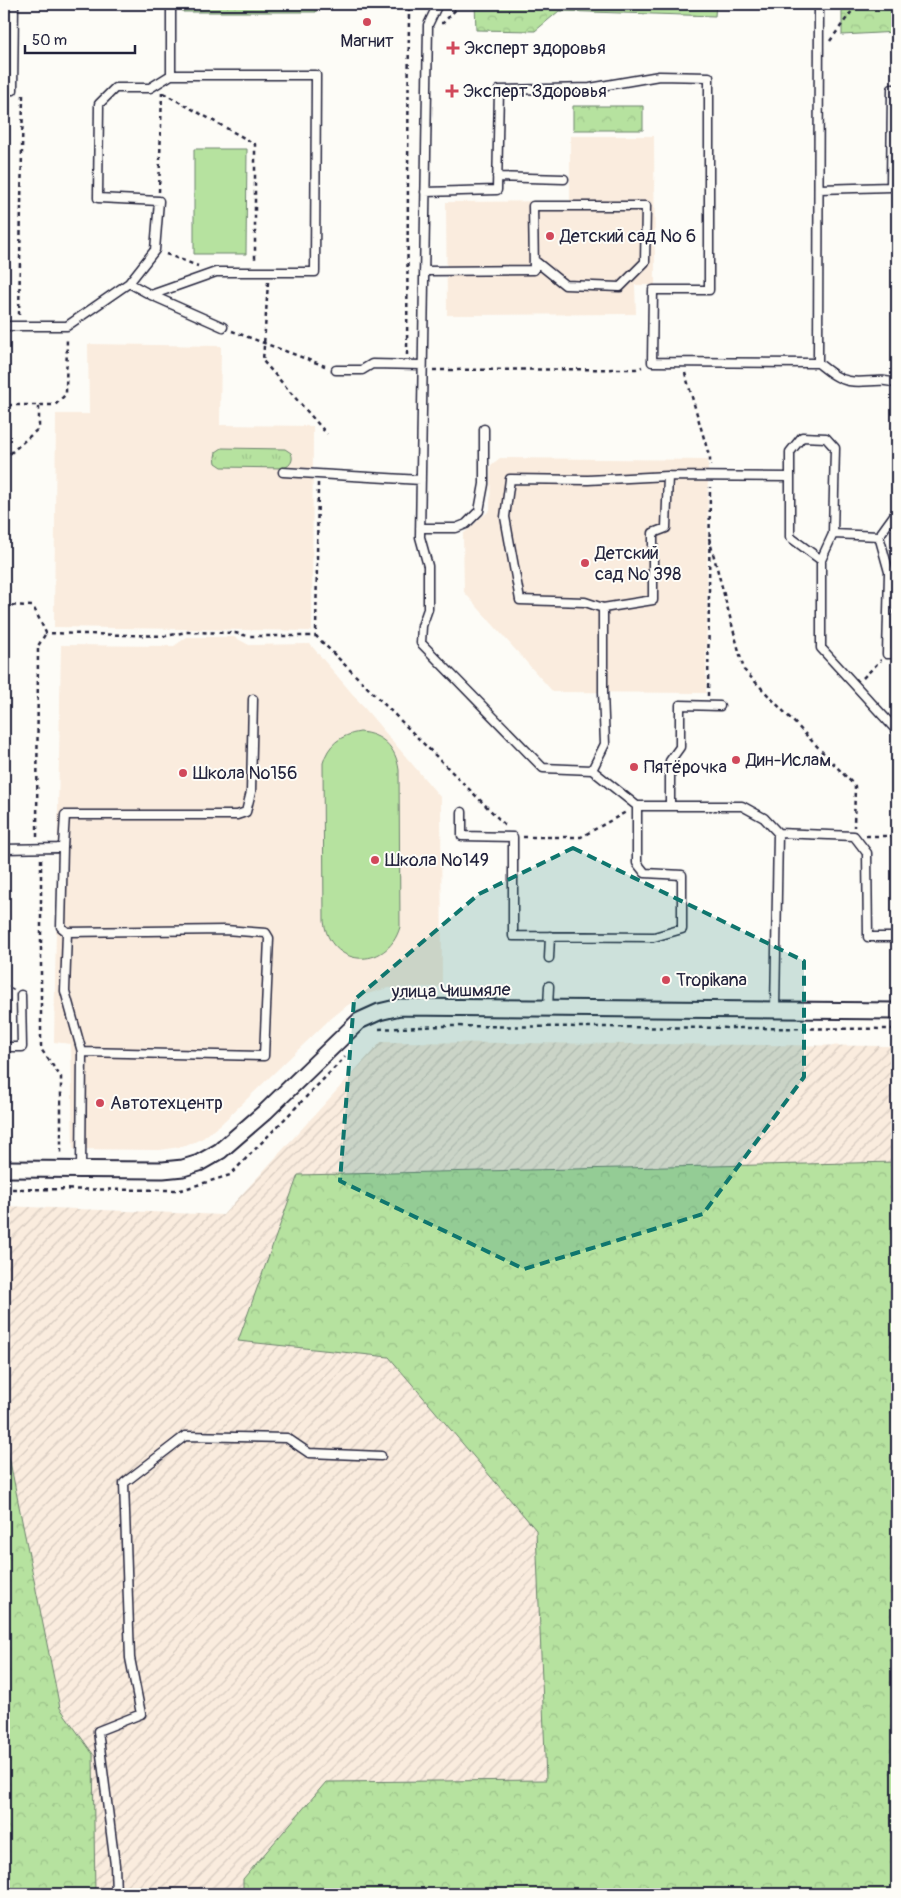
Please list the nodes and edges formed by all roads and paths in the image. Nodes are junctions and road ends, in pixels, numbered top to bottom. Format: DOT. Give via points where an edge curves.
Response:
graph roads {
  1 [pos="14,4"];
  2 [pos="171,4"];
  3 [pos="409,4"];
  4 [pos="438,4"];
  5 [pos="461,4"];
  6 [pos="819,4"];
  7 [pos="857,4"];
  8 [pos="428,25"];
  9 [pos="819,58"];
  10 [pos="171,75"];
  11 [pos="162,80"];
  12 [pos="897,89"];
  13 [pos="4,90"];
  14 [pos="23,92"];
  15 [pos="162,93"];
  16 [pos="497,177"];
  17 [pos="564,178"];
  18 [pos="819,188"];
  19 [pos="425,192"];
  20 [pos="159,201"];
  21 [pos="155,250"];
  22 [pos="534,260"];
  23 [pos="424,271"];
  24 [pos="216,272"];
  25 [pos="255,272"];
  26 [pos="268,272"];
  27 [pos="129,283"];
  28 [pos="151,295"];
  29 [pos="4,326"];
  30 [pos="19,326"];
  31 [pos="67,326"];
  32 [pos="223,327"];
  33 [pos="264,343"];
  34 [pos="652,362"];
  35 [pos="682,362"];
  36 [pos="818,363"];
  37 [pos="407,365"];
  38 [pos="422,368"];
  39 [pos="336,370"];
  40 [pos="897,384"];
  41 [pos="39,405"];
  42 [pos="4,413"];
  43 [pos="484,429"];
  44 [pos="327,434"];
  45 [pos="4,459"];
  46 [pos="283,472"];
  47 [pos="318,474"];
  48 [pos="668,476"];
  49 [pos="710,476"];
  50 [pos="790,476"];
  51 [pos="421,480"];
  52 [pos="897,512"];
  53 [pos="420,528"];
  54 [pos="833,534"];
  55 [pos="879,536"];
  56 [pos="709,538"];
  57 [pos="822,560"];
  58 [pos="893,572"];
  59 [pos="4,606"];
  60 [pos="603,608"];
  61 [pos="46,633"];
  62 [pos="316,636"];
  63 [pos="887,654"];
  64 [pos="897,654"];
  65 [pos="855,686"];
  66 [pos="253,700"];
  67 [pos="708,705"];
  68 [pos="720,706"];
  69 [pos="897,732"];
  70 [pos="592,770"];
  71 [pos="637,806"];
  72 [pos="670,806"];
  73 [pos="462,812"];
  74 [pos="778,833"];
  75 [pos="854,836"];
  76 [pos="897,836"];
  77 [pos="513,837"];
  78 [pos="63,846"];
  79 [pos="4,848"];
  80 [pos="41,849"];
  81 [pos="67,932"];
  82 [pos="550,936"];
  83 [pos="897,936"];
  84 [pos="550,958"];
  85 [pos="549,986"];
  86 [pos="21,995"];
  87 [pos="548,1008"];
  88 [pos="775,1010"];
  89 [pos="897,1011"];
  90 [pos="371,1029"];
  91 [pos="897,1029"];
  92 [pos="4,1047"];
  93 [pos="82,1052"];
  94 [pos="346,1056"];
  95 [pos="61,1154"];
  96 [pos="4,1169"];
  97 [pos="81,1170"];
  98 [pos="4,1189"];
  99 [pos="381,1456"];
  100 [pos="116,1894"];
  1 -- 13 [label="lane" via="12,90"];
  2 -- 10 [label="lane"];
  3 -- 37 [label="path"];
  4 -- 8 [label="lane"];
  5 -- 8 [label="path" via="443,23"];
  6 -- 9 [label="lane"];
  7 -- 9 [label="path"];
  8 -- 19 [label="lane"];
  9 -- 18 [label="lane"];
  10 -- 11 [label="lane"];
  10 -- 26 [label="lane" via="316,75 315,272"];
  11 -- 15 [label="path"];
  11 -- 20 [label="lane" via="150,88 115,88 99,104 98,198"];
  12 -- 18 [label="lane" via="892,89 891,187"];
  14 -- 30 [label="path"];
  15 -- 20 [label="path"];
  15 -- 25 [label="path" via="255,144"];
  16 -- 17 [label="lane"];
  16 -- 19 [label="lane" via="497,190"];
  16 -- 34 [label="lane" via="499,90 590,88 659,76 709,77 709,290 653,290"];
  18 -- 36 [label="lane"];
  19 -- 23 [label="lane"];
  20 -- 21 [label="lane"];
  21 -- 24 [label="path"];
  21 -- 27 [label="lane"];
  22 -- 22 [label="lane" via="533,206 646,206 645,262 620,286 565,285"];
  22 -- 23 [label="lane" via="534,270"];
  23 -- 38 [label="lane"];
  24 -- 25 [label="lane"];
  24 -- 28 [label="lane"];
  25 -- 26 [label="lane"];
  26 -- 33 [label="path"];
  27 -- 28 [label="lane"];
  27 -- 31 [label="lane"];
  28 -- 32 [label="lane"];
  29 -- 30 [label="lane"];
  30 -- 31 [label="lane"];
  31 -- 41 [label="path" via="66,394 55,405"];
  32 -- 33 [label="path"];
  33 -- 39 [label="path"];
  33 -- 44 [label="path" via="264,361"];
  34 -- 35 [label="lane"];
  34 -- 38 [label="path" via="636,369"];
  35 -- 36 [label="lane"];
  35 -- 49 [label="path" via="710,460"];
  36 -- 40 [label="lane" via="848,381 890,381"];
  37 -- 38 [label="lane"];
  37 -- 39 [label="lane" via="372,364 362,370"];
  38 -- 51 [label="lane"];
  41 -- 42 [label="path" via="10,405"];
  41 -- 45 [label="path" via="39,428"];
  43 -- 53 [label="lane" via="484,484 480,511 466,524 456,528"];
  46 -- 47 [label="lane"];
  47 -- 51 [label="lane"];
  47 -- 62 [label="path"];
  48 -- 49 [label="lane"];
  48 -- 60 [label="lane" via="666,528 654,533 653,600"];
  48 -- 60 [label="lane" via="510,479 505,517 520,600 585,602"];
  49 -- 50 [label="lane"];
  49 -- 56 [label="path"];
  50 -- 54 [label="lane" via="790,452 802,437 826,438 835,448"];
  50 -- 57 [label="lane" via="790,537"];
  51 -- 53 [label="lane"];
  52 -- 55 [label="lane"];
  53 -- 70 [label="lane" via="428,566 428,609 421,643 543,768"];
  54 -- 55 [label="lane"];
  54 -- 57 [label="lane"];
  55 -- 58 [label="lane"];
  56 -- 67 [label="path"];
  56 -- 75 [label="path" via="744,670 855,786"];
  57 -- 65 [label="lane" via="820,648"];
  58 -- 63 [label="lane"];
  59 -- 61 [label="path" via="33,606"];
  60 -- 70 [label="lane" via="606,744"];
  61 -- 62 [label="path" via="166,636 206,632"];
  61 -- 80 [label="path" via="38,646 37,843"];
  62 -- 77 [label="path" via="508,828"];
  63 -- 64 [label="lane"];
  63 -- 65 [label="path"];
  65 -- 69 [label="lane"];
  66 -- 78 [label="lane" via="251,792 246,812 237,815 65,815"];
  67 -- 68 [label="lane"];
  67 -- 72 [label="lane" via="680,705 680,747 670,761"];
  70 -- 71 [label="lane"];
  71 -- 72 [label="lane"];
  71 -- 77 [label="path" via="581,837"];
  71 -- 82 [label="lane" via="637,863 645,873 682,875 682,929 654,936"];
  72 -- 74 [label="lane" via="742,806 764,818"];
  73 -- 77 [label="lane" via="462,836"];
  74 -- 75 [label="lane"];
  74 -- 88 [label="lane"];
  75 -- 76 [label="path"];
  75 -- 83 [label="lane" via="867,853 868,936"];
  77 -- 82 [label="lane" via="513,936"];
  78 -- 80 [label="lane"];
  78 -- 81 [label="lane" via="62,926"];
  79 -- 80 [label="lane"];
  80 -- 95 [label="path" via="41,1049 61,1077"];
  81 -- 93 [label="lane" via="65,991"];
  81 -- 93 [label="lane" via="224,930 266,933 269,938 264,1056"];
  82 -- 84 [label="lane"];
  85 -- 87 [label="lane"];
  86 -- 92 [label="lane" via="22,1048"];
  87 -- 88 [label="street, улица Чишмяле"];
  87 -- 97 [label="street, улица Чишмяле" via="400,1007 379,1012 360,1021 265,1112 220,1151 199,1163 163,1170"];
  88 -- 89 [label="street, улица Чишмяле"];
  90 -- 91 [label="path" via="442,1026"];
  93 -- 97 [label="lane"];
  94 -- 98 [label="path" via="230,1175 181,1190"];
  96 -- 97 [label="street, улица Чишмяле"];
  99 -- 100 [label="lane" via="309,1453 287,1438 185,1436 124,1483 130,1658 141,1714 98,1731"];
}
